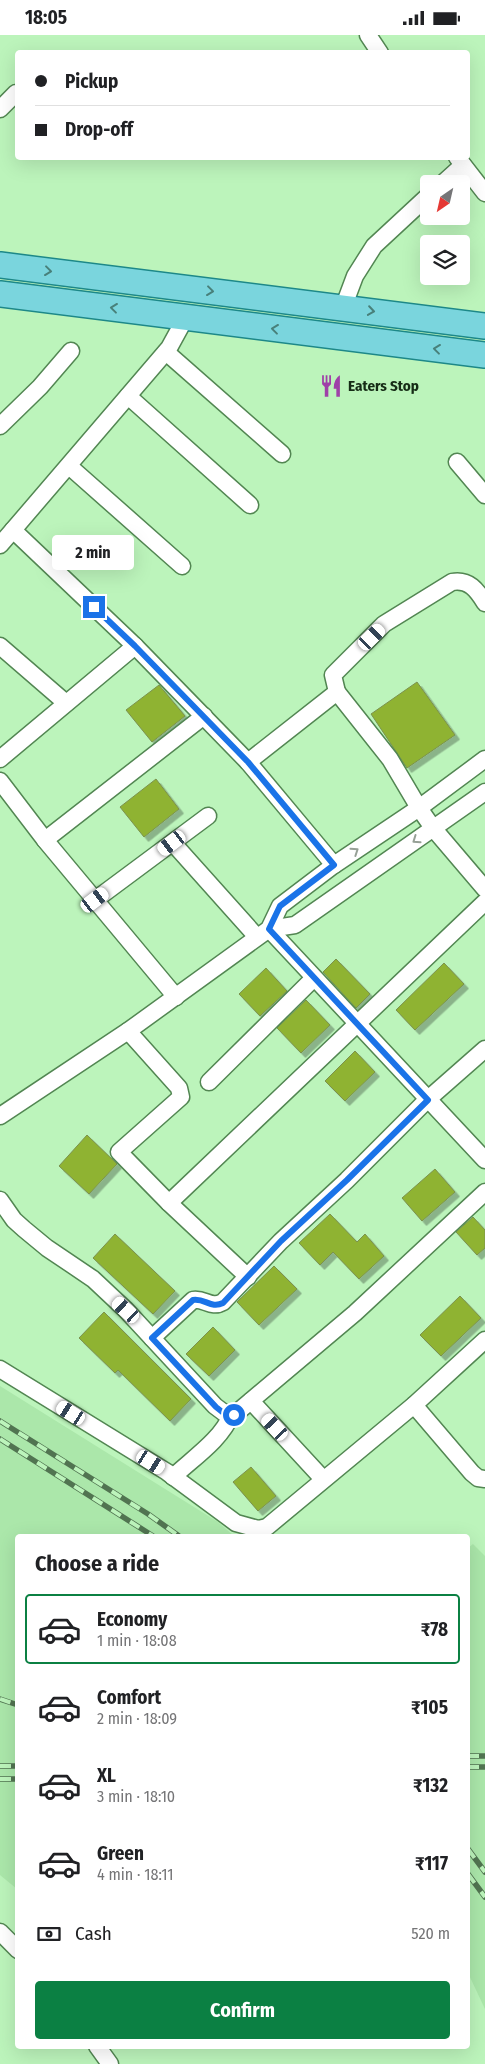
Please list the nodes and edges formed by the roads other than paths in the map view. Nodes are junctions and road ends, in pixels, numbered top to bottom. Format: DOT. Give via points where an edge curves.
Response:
graph roads {
  1 [pos="368,35"];
  2 [pos="378,50"];
  3 [pos="15,94"];
  4 [pos="0,109"];
  5 [pos="460,161"];
  6 [pos="449,175"];
  7 [pos="485,193"];
  8 [pos="420,203"];
  9 [pos="0,265"];
  10 [pos="0,294"];
  11 [pos="343,308"];
  12 [pos="186,317"];
  13 [pos="485,327"];
  14 [pos="71,351"];
  15 [pos="166,352"];
  16 [pos="485,355"];
  17 [pos="128,395"];
  18 [pos="0,426"];
  19 [pos="282,454"];
  20 [pos="457,462"];
  21 [pos="69,466"];
  22 [pos="485,495"];
  23 [pos="250,505"];
  24 [pos="13,530"];
  25 [pos="0,545"];
  26 [pos="182,566"];
  27 [pos="479,583"];
  28 [pos="485,603"];
  29 [pos="0,646"];
  30 [pos="135,646"];
  31 [pos="337,692"];
  32 [pos="66,703"];
  33 [pos="204,716"];
  34 [pos="0,759"];
  35 [pos="485,759"];
  36 [pos="248,762"];
  37 [pos="0,781"];
  38 [pos="485,792"];
  39 [pos="419,808"];
  40 [pos="208,816"];
  41 [pos="433,828"];
  42 [pos="45,840"];
  43 [pos="172,843"];
  44 [pos="334,865"];
  45 [pos="485,889"];
  46 [pos="95,900"];
  47 [pos="485,902"];
  48 [pos="263,933"];
  49 [pos="314,978"];
  50 [pos="176,997"];
  51 [pos="356,1024"];
  52 [pos="128,1031"];
  53 [pos="485,1049"];
  54 [pos="209,1082"];
  55 [pos="428,1100"];
  56 [pos="0,1116"];
  57 [pos="485,1160"];
  58 [pos="485,1192"];
  59 [pos="0,1200"];
  60 [pos="169,1203"];
  61 [pos="248,1277"];
  62 [pos="152,1338"];
  63 [pos="485,1340"];
  64 [pos="0,1369"];
  65 [pos="251,1401"];
  66 [pos="414,1405"];
  67 [pos="230,1415"];
  68 [pos="173,1477"];
  69 [pos="323,1479"];
  70 [pos="485,1479"];
  71 [pos="0,1932"];
  72 [pos="15,1946"];
  73 [pos="100,2049"];
  74 [pos="110,2064"];
  1 -- 2 [label="street"];
  3 -- 4 [label="street"];
  5 -- 6 [label="street"];
  5 -- 7 [label="street"];
  8 -- 11 [label="street" via="374,246 355,276"];
  9 -- 11 [label="main road, one-way"];
  12 -- 10 [label="main road, one-way"];
  11 -- 13 [label="main road, one-way"];
  12 -- 15 [label="street"];
  16 -- 12 [label="main road, one-way"];
  14 -- 18 [label="street"];
  15 -- 17 [label="street"];
  15 -- 19 [label="street"];
  17 -- 21 [label="street"];
  17 -- 23 [label="street"];
  20 -- 22 [label="street"];
  21 -- 24 [label="street"];
  21 -- 26 [label="street"];
  24 -- 25 [label="street"];
  24 -- 30 [label="street"];
  27 -- 28 [label="street"];
  27 -- 31 [label="street" via="461,581 447,585 384,624 333,675"];
  29 -- 32 [label="street"];
  30 -- 32 [label="street"];
  30 -- 33 [label="street"];
  31 -- 36 [label="street"];
  31 -- 39 [label="street" via="390,759"];
  32 -- 34 [label="street"];
  33 -- 36 [label="street"];
  33 -- 42 [label="street"];
  35 -- 39 [label="street"];
  36 -- 44 [label="street"];
  37 -- 42 [label="street"];
  38 -- 41 [label="street"];
  39 -- 41 [label="street"];
  44 -- 39 [label="street, one-way"];
  40 -- 43 [label="street"];
  41 -- 45 [label="street"];
  41 -- 48 [label="street, one-way" via="295,925"];
  42 -- 46 [label="street"];
  43 -- 46 [label="street"];
  43 -- 48 [label="street"];
  44 -- 48 [label="street" via="280,906"];
  46 -- 50 [label="street"];
  47 -- 51 [label="street"];
  48 -- 49 [label="street"];
  48 -- 50 [label="street"];
  49 -- 51 [label="street"];
  49 -- 54 [label="street"];
  50 -- 52 [label="street"];
  51 -- 55 [label="street"];
  51 -- 60 [label="street"];
  52 -- 56 [label="street"];
  52 -- 60 [label="street" via="180,1088 178,1101 119,1152"];
  53 -- 55 [label="street"];
  55 -- 57 [label="street"];
  55 -- 61 [label="street" via="281,1241"];
  58 -- 65 [label="street" via="355,1313"];
  59 -- 62 [label="street" via="14,1220 92,1279"];
  60 -- 61 [label="street"];
  61 -- 62 [label="street" via="217,1306 193,1300"];
  62 -- 67 [label="street" via="202,1394"];
  63 -- 66 [label="street"];
  64 -- 68 [label="street"];
  65 -- 67 [label="street"];
  65 -- 69 [label="street"];
  66 -- 69 [label="street"];
  66 -- 70 [label="street" via="472,1473 478,1479"];
  67 -- 68 [label="street" via="217,1436"];
  68 -- 69 [label="street" via="236,1523 258,1529 267,1527"];
  71 -- 72 [label="street"];
  73 -- 74 [label="street"];
}
